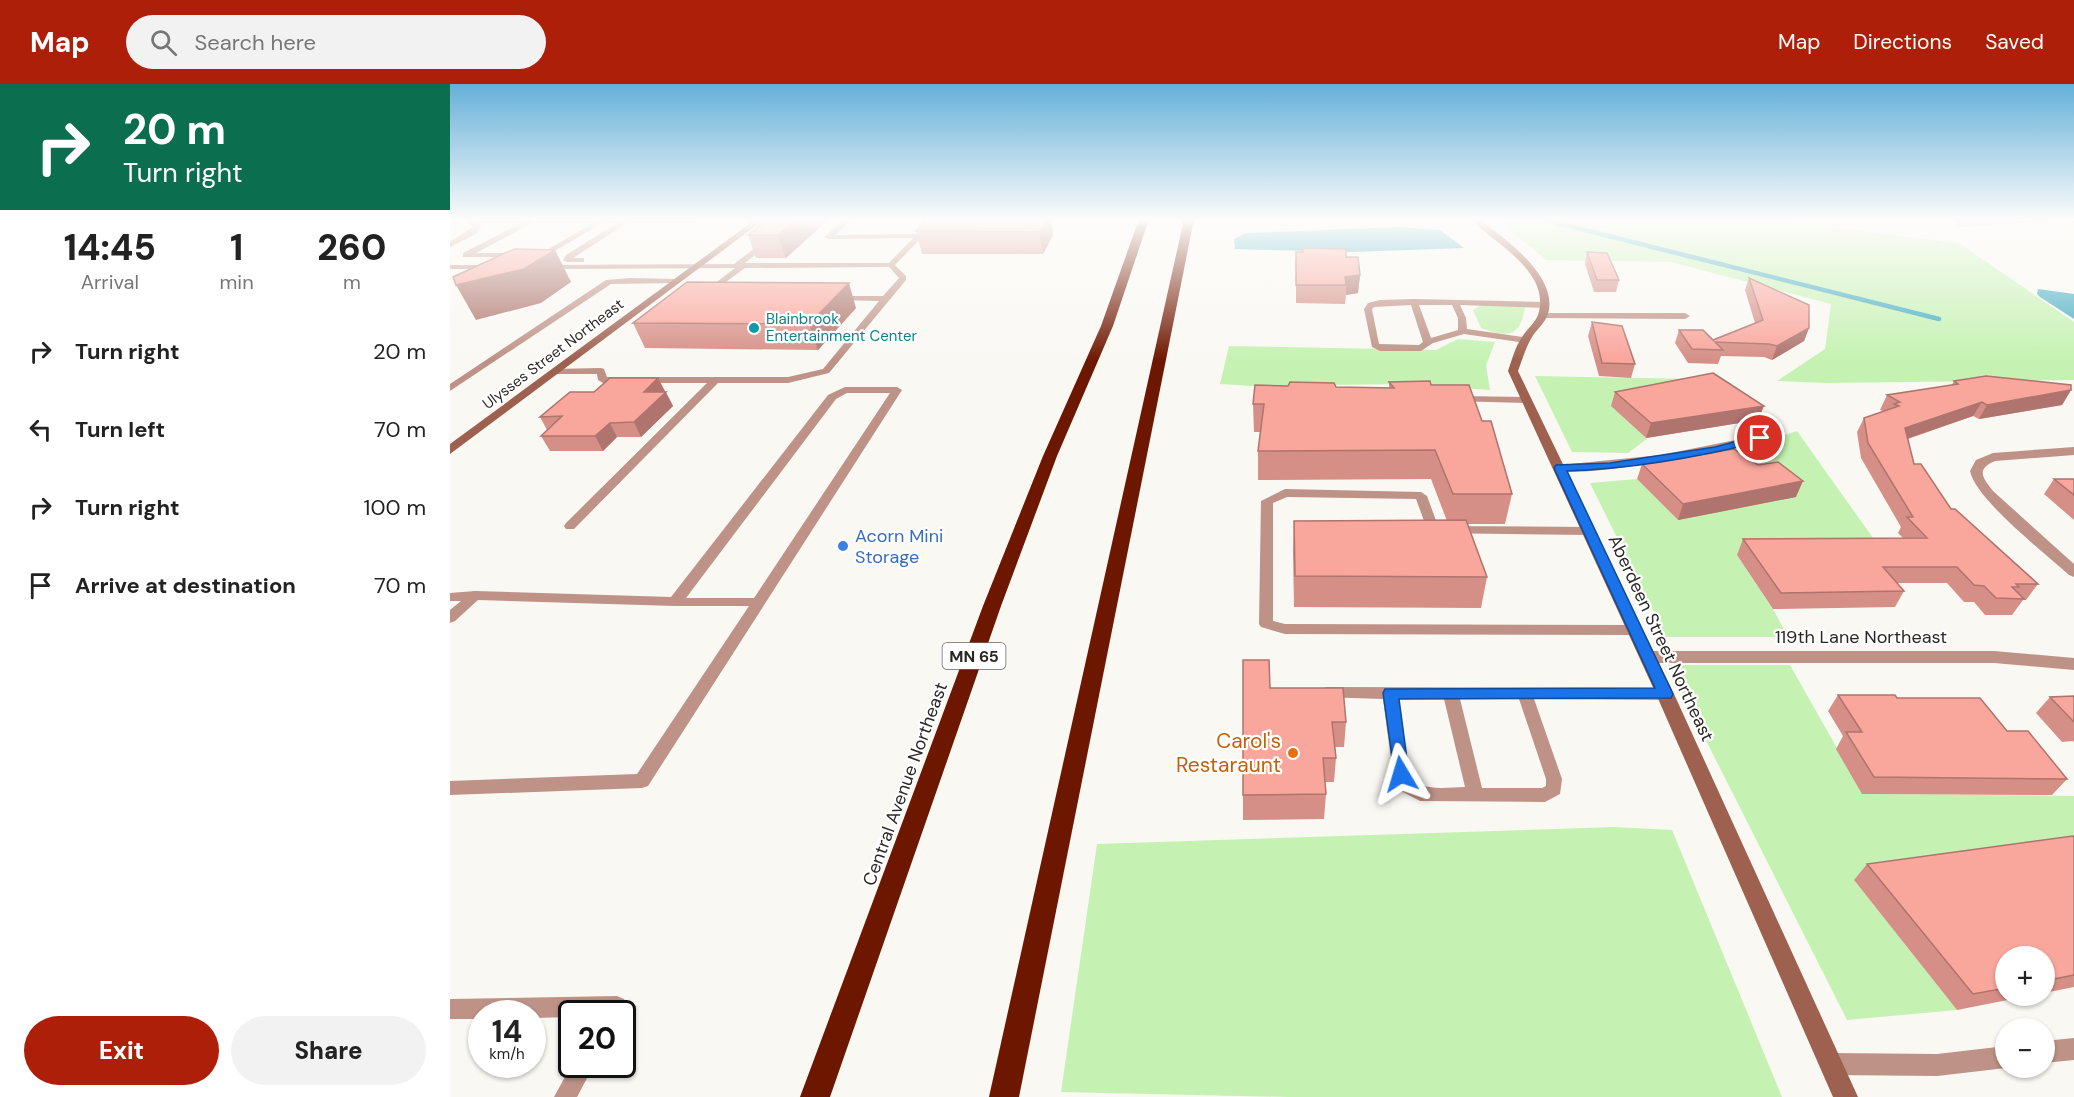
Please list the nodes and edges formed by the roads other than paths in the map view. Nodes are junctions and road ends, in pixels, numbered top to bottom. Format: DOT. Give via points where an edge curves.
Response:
graph roads {
  1 [pos="597,266"];
  2 [pos="694,266"];
  3 [pos="739,266"];
  4 [pos="892,266"];
  5 [pos="1128,266"];
  6 [pos="1179,266"];
  7 [pos="1527,266"];
  8 [pos="450,267"];
  9 [pos="507,267"];
  10 [pos="540,267"];
  11 [pos="677,281"];
  12 [pos="714,297"];
  13 [pos="832,298"];
  14 [pos="886,299"];
  15 [pos="1414,302"];
  16 [pos="1455,302"];
  17 [pos="1544,311"];
  18 [pos="1684,316"];
  19 [pos="1462,331"];
  20 [pos="1526,340"];
  21 [pos="1427,341"];
  22 [pos="556,371"];
  23 [pos="715,380"];
  24 [pos="450,388"];
  25 [pos="1441,399"];
  26 [pos="1527,400"];
  27 [pos="1760,438"];
  28 [pos="451,448"];
  29 [pos="2074,451"];
  30 [pos="1560,468"];
  31 [pos="570,526"];
  32 [pos="1590,531"];
  33 [pos="2074,572"];
  34 [pos="476,595"];
  35 [pos="450,597"];
  36 [pos="675,602"];
  37 [pos="759,602"];
  38 [pos="450,618"];
  39 [pos="1635,630"];
  40 [pos="1648,657"];
  41 [pos="2074,664"];
  42 [pos="1310,693"];
  43 [pos="1390,693"];
  44 [pos="1451,694"];
  45 [pos="1525,694"];
  46 [pos="1665,694"];
  47 [pos="450,788"];
  48 [pos="1475,795"];
  49 [pos="558,1007"];
  50 [pos="450,1009"];
  51 [pos="2074,1049"];
  52 [pos="2055,1051"];
  53 [pos="1995,1058"];
  54 [pos="1831,1064"];
  55 [pos="576,1078"];
  56 [pos="565,1097"];
  57 [pos="815,1097"];
  58 [pos="1004,1097"];
  59 [pos="1846,1097"];
  1 -- 10 [label="lane"];
  2 -- 11 [label="street, Ulysses Street Northeast"];
  3 -- 12 [label="lane" via="704,297"];
  4 -- 14 [label="lane" via="903,278"];
  5 -- 57 [label="highway, Central Avenue Northeast / MN 65" via="992,606"];
  6 -- 58 [label="highway"];
  7 -- 17 [label="street" via="1542,288"];
  8 -- 9 [label="lane"];
  11 -- 22 [label="street, Ulysses Street Northeast"];
  11 -- 24 [label="lane" via="609,282"];
  13 -- 14 [label="lane"];
  14 -- 23 [label="lane" via="826,371 788,380"];
  15 -- 16 [label="lane"];
  15 -- 21 [label="lane"];
  15 -- 21 [label="lane" via="1371,305 1368,309 1375,345 1420,348"];
  16 -- 17 [label="lane"];
  16 -- 19 [label="lane" via="1462,318"];
  17 -- 18 [label="street"];
  17 -- 20 [label="street, Aberdeen Street Northeast"];
  19 -- 20 [label="lane"];
  19 -- 21 [label="lane"];
  20 -- 26 [label="street, Aberdeen Street Northeast" via="1513,371"];
  22 -- 23 [label="lane" via="601,371 603,380"];
  22 -- 28 [label="street, Ulysses Street Northeast"];
  23 -- 31 [label="lane"];
  25 -- 26 [label="lane"];
  26 -- 30 [label="street, Aberdeen Street Northeast"];
  27 -- 30 [label="lane" via="1715,450 1610,466"];
  29 -- 33 [label="street" via="1993,457 1980,463 1976,471 1988,494"];
  30 -- 32 [label="street, Aberdeen Street Northeast"];
  32 -- 39 [label="street, Aberdeen Street Northeast"];
  32 -- 39 [label="lane" via="1433,529 1421,496 1285,493 1267,501 1266,624 1285,629"];
  34 -- 35 [label="lane"];
  34 -- 36 [label="lane"];
  34 -- 38 [label="lane"];
  36 -- 37 [label="lane"];
  36 -- 37 [label="lane" via="832,397 845,390 897,390"];
  37 -- 47 [label="lane" via="642,782"];
  39 -- 40 [label="street, Aberdeen Street Northeast"];
  40 -- 41 [label="street, 119th Lane Northeast" via="1994,657"];
  40 -- 46 [label="street, Aberdeen Street Northeast"];
  42 -- 43 [label="lane"];
  43 -- 44 [label="lane"];
  43 -- 48 [label="lane" via="1401,774 1407,786 1420,795"];
  44 -- 45 [label="lane"];
  44 -- 48 [label="lane"];
  45 -- 46 [label="lane"];
  45 -- 48 [label="lane" via="1554,778 1554,789 1545,795"];
  46 -- 54 [label="street, Aberdeen Street Northeast"];
  49 -- 50 [label="lane"];
  51 -- 52 [label="lane"];
  53 -- 54 [label="lane" via="1937,1065"];
  54 -- 59 [label="street, Aberdeen Street Northeast"];
  55 -- 56 [label="lane"];
}
